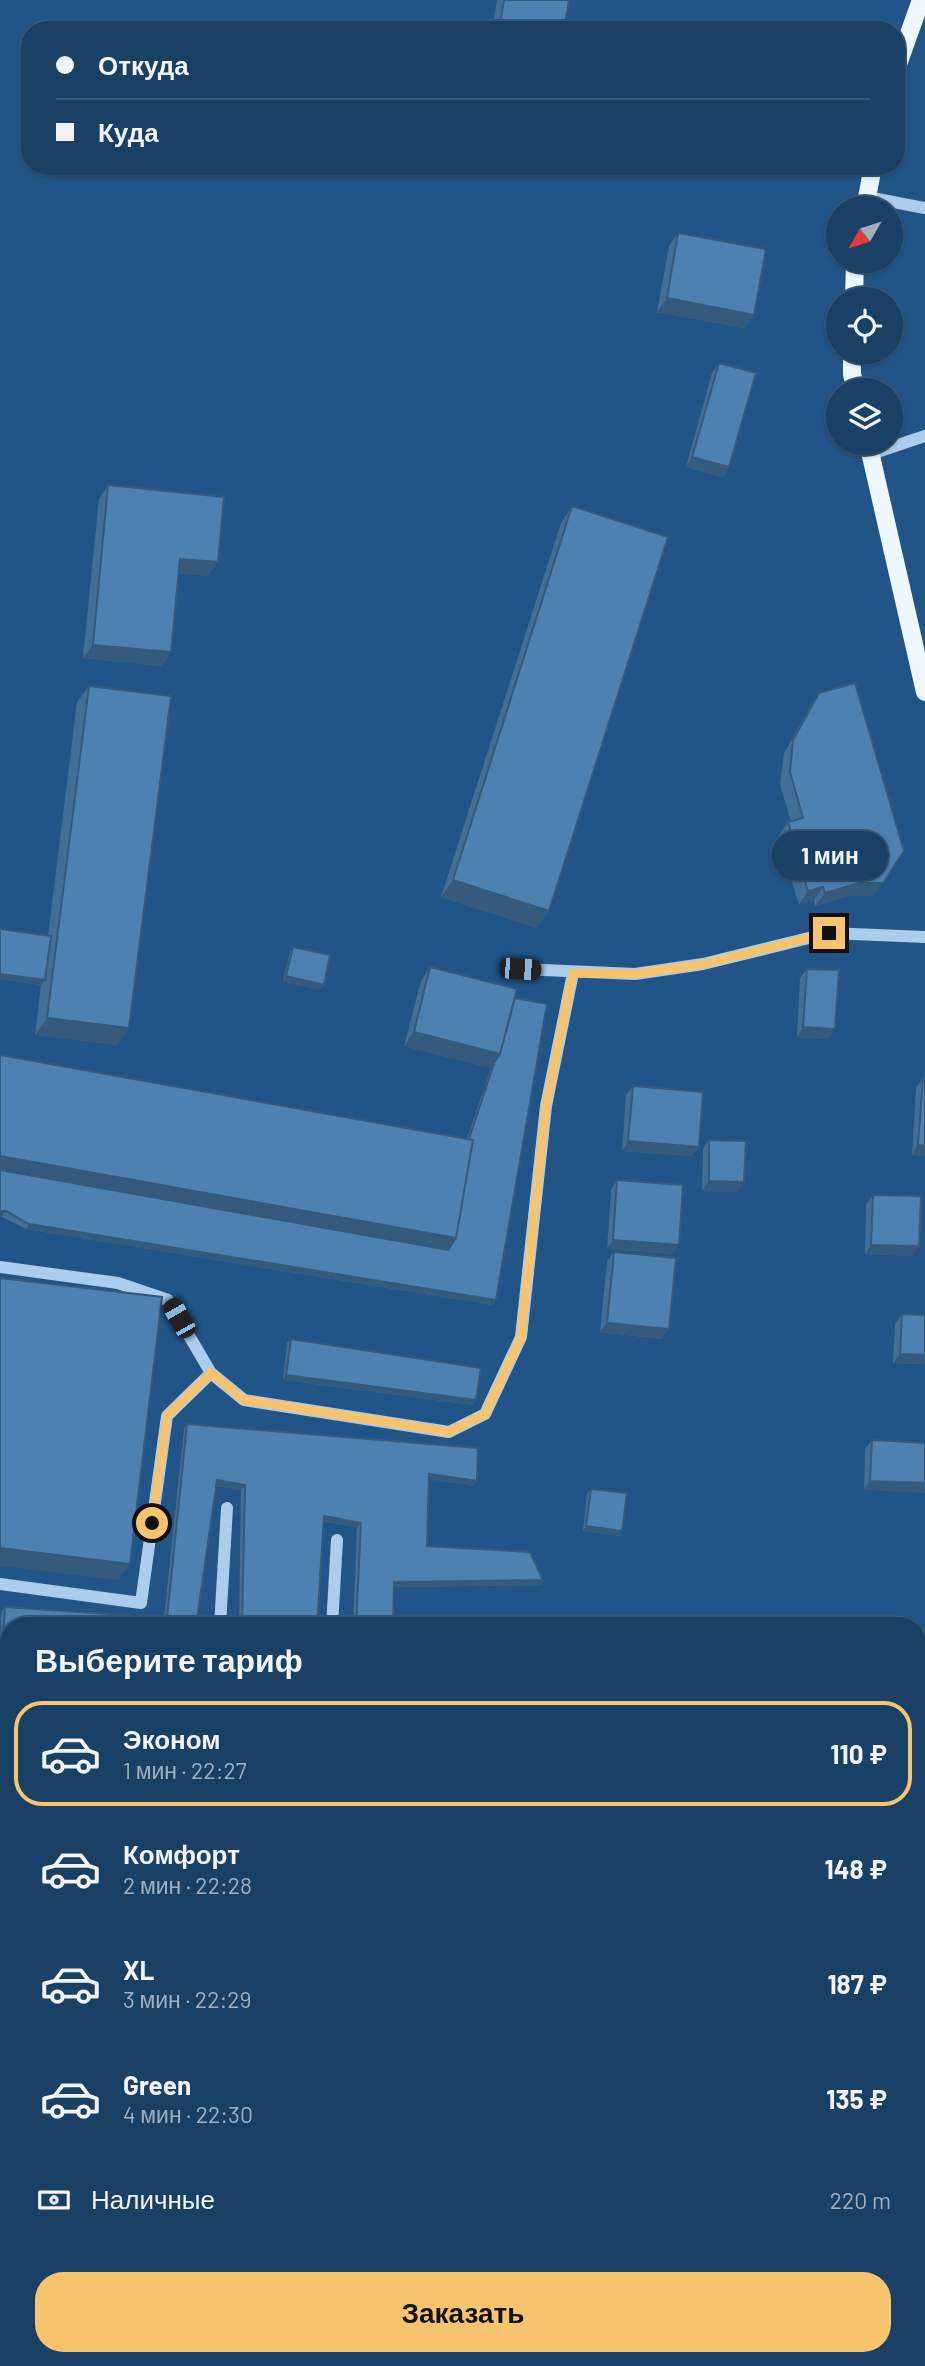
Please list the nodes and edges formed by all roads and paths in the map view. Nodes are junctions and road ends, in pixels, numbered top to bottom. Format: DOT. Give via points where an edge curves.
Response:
graph roads {
  1 [pos="921,0"];
  2 [pos="905,45"];
  3 [pos="871,175"];
  4 [pos="867,196"];
  5 [pos="903,206"];
  6 [pos="925,208"];
  7 [pos="925,436"];
  8 [pos="903,441"];
  9 [pos="872,455"];
  10 [pos="925,692"];
  11 [pos="925,937"];
  12 [pos="520,969"];
  13 [pos="573,973"];
  14 [pos="0,1267"];
  15 [pos="211,1373"];
  16 [pos="227,1508"];
  17 [pos="337,1540"];
  18 [pos="0,1584"];
  19 [pos="221,1617"];
  20 [pos="333,1617"];
  1 -- 2 [label="main road"];
  3 -- 4 [label="main road"];
  5 -- 6 [label="street"];
  7 -- 8 [label="street"];
  9 -- 10 [label="main road"];
  11 -- 13 [label="street" via="829,933 704,964 635,974"];
  12 -- 13 [label="street"];
  13 -- 15 [label="street" via="546,1106 521,1337 485,1414 449,1432 244,1400"];
  14 -- 15 [label="street" via="118,1283 168,1300"];
  15 -- 18 [label="street" via="167,1416 141,1602"];
  16 -- 19 [label="street"];
  17 -- 20 [label="street"];
}
